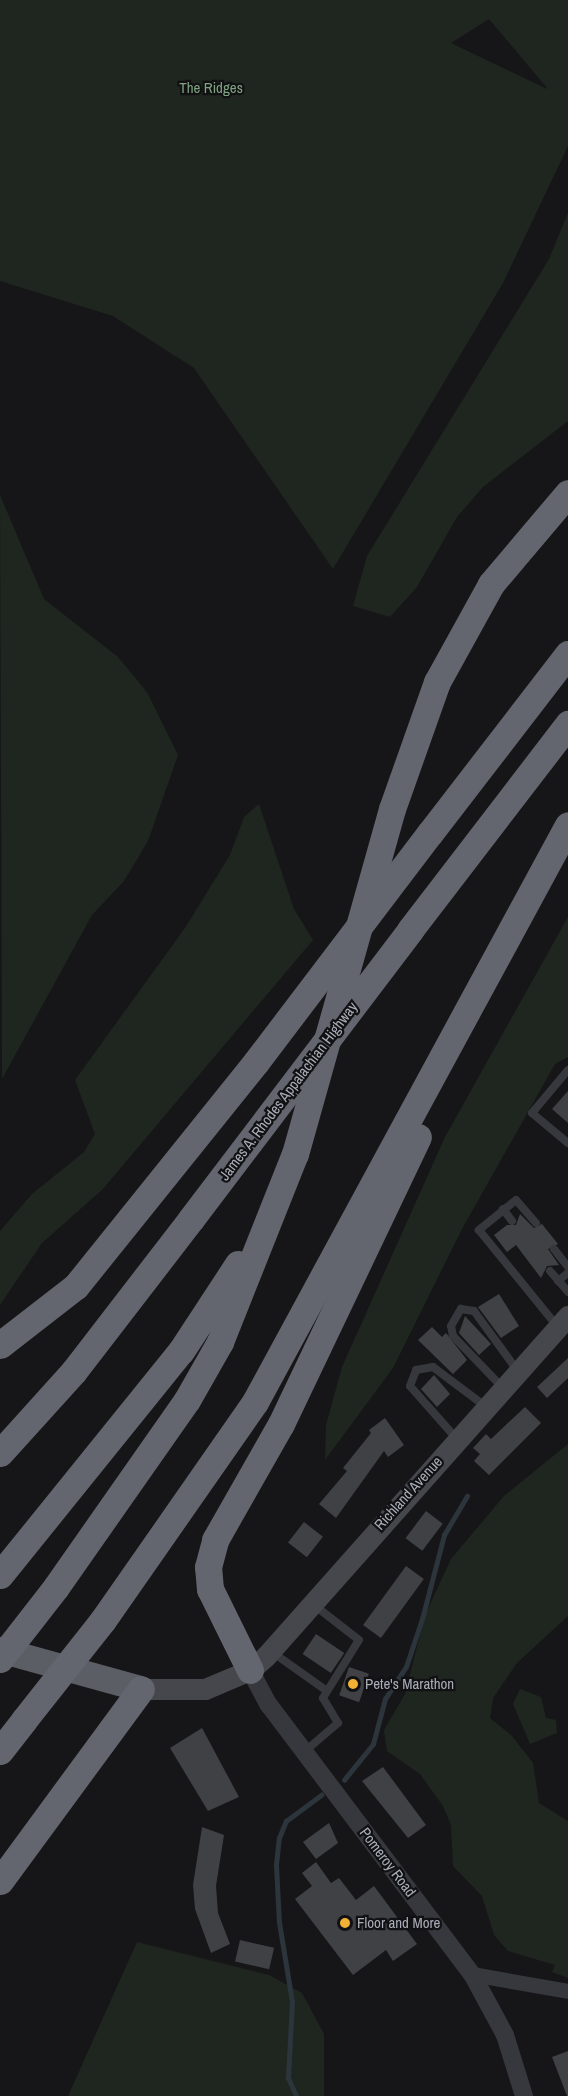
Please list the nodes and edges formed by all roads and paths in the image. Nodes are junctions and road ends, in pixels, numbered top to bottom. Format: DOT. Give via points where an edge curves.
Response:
graph roads {
  1 [pos="568,493"];
  2 [pos="568,654"];
  3 [pos="568,724"];
  4 [pos="568,825"];
  5 [pos="506,938"];
  6 [pos="568,1071"];
  7 [pos="568,1143"];
  8 [pos="295,1154"];
  9 [pos="503,1209"];
  10 [pos="512,1221"];
  11 [pos="536,1223"];
  12 [pos="554,1249"];
  13 [pos="568,1267"];
  14 [pos="550,1271"];
  15 [pos="568,1273"];
  16 [pos="558,1281"];
  17 [pos="568,1292"];
  18 [pos="563,1322"];
  19 [pos="0,1345"];
  20 [pos="518,1372"];
  21 [pos="503,1388"];
  22 [pos="486,1407"];
  23 [pos="457,1439"];
  24 [pos="0,1453"];
  25 [pos="0,1575"];
  26 [pos="312,1603"];
  27 [pos="0,1650"];
  28 [pos="271,1652"];
  29 [pos="0,1659"];
  30 [pos="250,1670"];
  31 [pos="141,1689"];
  32 [pos="327,1691"];
  33 [pos="0,1751"];
  34 [pos="304,1752"];
  35 [pos="0,1881"];
  36 [pos="472,1974"];
  37 [pos="568,1991"];
  38 [pos="524,2096"];
  1 -- 8 [label="highway" via="491,584 437,682 392,809"];
  2 -- 19 [label="highway, bridge" via="256,1062 76,1286"];
  3 -- 24 [label="highway, James A. Rhodes Appalachian Highway, bridge" via="74,1371"];
  4 -- 5 [label="highway"];
  5 -- 30 [label="highway" via="374,1237 281,1424 216,1534 208,1567 210,1589"];
  5 -- 33 [label="highway, bridge" via="255,1402 103,1620"];
  6 -- 7 [label="lane" via="532,1113"];
  8 -- 25 [label="highway" via="211,1309 109,1444"];
  8 -- 29 [label="highway, bridge" via="220,1342 187,1400 56,1587"];
  9 -- 10 [label="lane"];
  9 -- 11 [label="lane" via="516,1200"];
  9 -- 18 [label="lane" via="479,1230"];
  12 -- 13 [label="lane"];
  14 -- 16 [label="lane"];
  15 -- 16 [label="lane"];
  16 -- 17 [label="lane"];
  18 -- 20 [label="main road, Richland Avenue"];
  20 -- 21 [label="main road, Richland Avenue"];
  20 -- 21 [label="lane" via="474,1311 461,1309 451,1326 453,1336"];
  21 -- 22 [label="main road, Richland Avenue"];
  22 -- 23 [label="main road, Richland Avenue"];
  22 -- 23 [label="lane" via="433,1367 416,1370 410,1386"];
  23 -- 26 [label="main road, Richland Avenue"];
  26 -- 28 [label="main road, Richland Avenue"];
  26 -- 32 [label="lane" via="359,1640"];
  27 -- 31 [label="highway"];
  28 -- 30 [label="main road, Richland Avenue"];
  28 -- 32 [label="lane"];
  30 -- 31 [label="main road, Richland Avenue" via="205,1689"];
  30 -- 34 [label="street, Pomeroy Road"];
  31 -- 35 [label="highway"];
  32 -- 34 [label="lane" via="323,1698 338,1723"];
  34 -- 36 [label="street, Pomeroy Road"];
  36 -- 37 [label="street"];
  36 -- 38 [label="street, Pomeroy Road" via="505,2035"];
}
